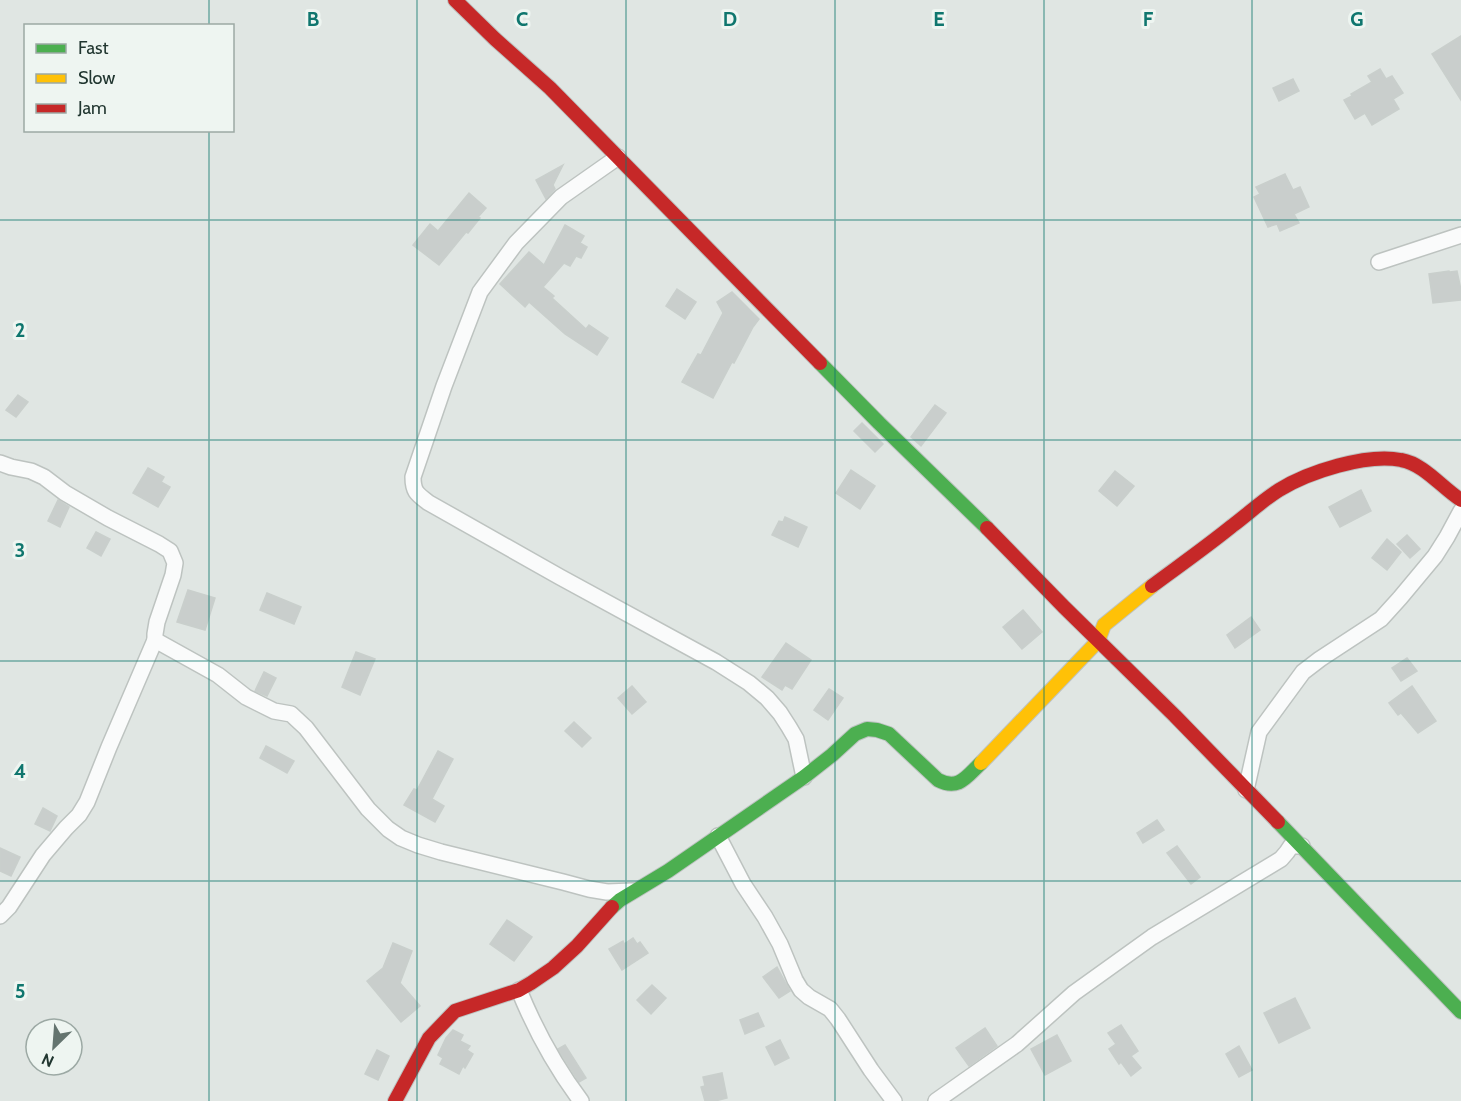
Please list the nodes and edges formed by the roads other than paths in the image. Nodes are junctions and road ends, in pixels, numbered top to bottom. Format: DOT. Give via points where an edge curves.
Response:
graph roads {
  1 [pos="455,0"];
  2 [pos="618,157"];
  3 [pos="1461,236"];
  4 [pos="1379,262"];
  5 [pos="0,463"];
  6 [pos="1461,500"];
  7 [pos="1461,512"];
  8 [pos="155,640"];
  9 [pos="1098,641"];
  10 [pos="804,777"];
  11 [pos="1246,790"];
  12 [pos="718,836"];
  13 [pos="1302,846"];
  14 [pos="635,891"];
  15 [pos="0,916"];
  16 [pos="519,990"];
  17 [pos="1461,1012"];
  18 [pos="394,1101"];
  19 [pos="581,1101"];
  20 [pos="894,1101"];
  21 [pos="936,1101"];
  1 -- 2 [label="street"];
  2 -- 9 [label="street"];
  2 -- 10 [label="street" via="561,197 516,243 480,292 424,444 413,487 429,503 749,683 767,698 789,727"];
  3 -- 4 [label="street"];
  5 -- 8 [label="street" via="44,477 82,503 170,551 175,563 173,575"];
  6 -- 9 [label="street" via="1420,466 1397,458 1358,460 1292,483 1145,591 1104,625"];
  7 -- 11 [label="street" via="1435,556 1381,619 1303,672 1259,732"];
  8 -- 14 [label="street" via="218,675 246,697 274,711 291,714 368,809 401,838 441,852 589,889"];
  8 -- 15 [label="street" via="87,802"];
  9 -- 10 [label="street" via="996,749 956,785 938,780 889,734 867,729 855,734"];
  9 -- 11 [label="street"];
  10 -- 12 [label="street"];
  11 -- 13 [label="street"];
  12 -- 14 [label="street"];
  12 -- 20 [label="street" via="780,944 801,990 830,1009"];
  13 -- 17 [label="street"];
  13 -- 21 [label="street" via="1291,846 1281,859 1152,937 1074,993 1017,1044"];
  14 -- 16 [label="street" via="608,911 553,968"];
  16 -- 18 [label="street" via="455,1011 429,1038"];
  16 -- 19 [label="street" via="547,1050"];
}
